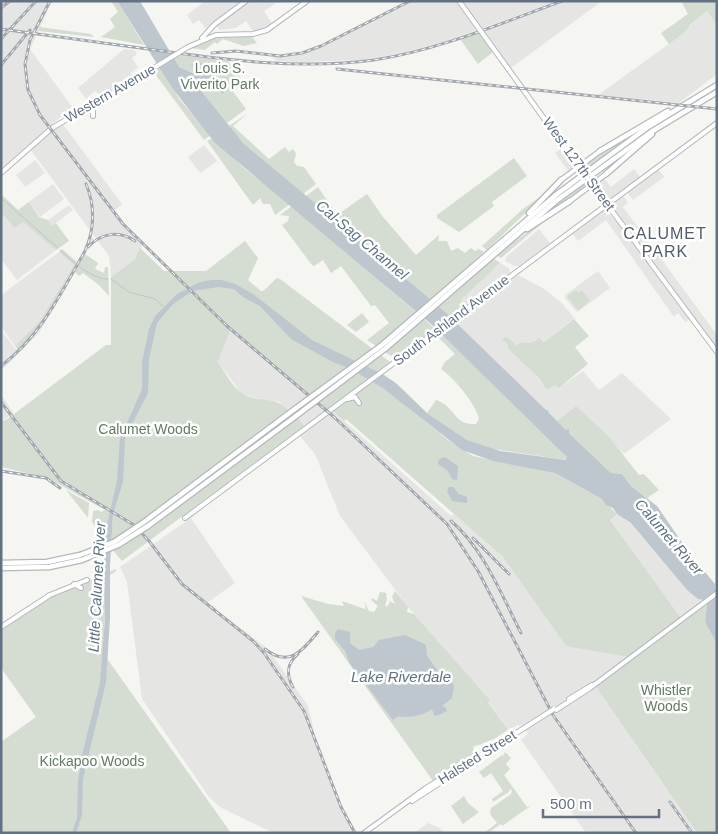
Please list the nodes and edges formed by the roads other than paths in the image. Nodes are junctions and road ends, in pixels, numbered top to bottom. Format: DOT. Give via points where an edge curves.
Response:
graph roads {
  1 [pos="246,1"];
  2 [pos="308,1"];
  3 [pos="459,1"];
  4 [pos="215,24"];
  5 [pos="237,33"];
  6 [pos="194,44"];
  7 [pos="717,85"];
  8 [pos="715,93"];
  9 [pos="93,105"];
  10 [pos="678,107"];
  11 [pos="84,110"];
  12 [pos="717,123"];
  13 [pos="600,150"];
  14 [pos="579,167"];
  15 [pos="1,173"];
  16 [pos="606,174"];
  17 [pos="560,180"];
  18 [pos="591,182"];
  19 [pos="570,201"];
  20 [pos="607,204"];
  21 [pos="513,237"];
  22 [pos="502,239"];
  23 [pos="441,298"];
  24 [pos="717,352"];
  25 [pos="342,400"];
  26 [pos="359,403"];
  27 [pos="185,518"];
  28 [pos="81,557"];
  29 [pos="1,563"];
  30 [pos="1,568"];
  31 [pos="86,580"];
  32 [pos="74,584"];
  33 [pos="81,588"];
  34 [pos="717,593"];
  35 [pos="1,627"];
  36 [pos="365,833"];
  1 -- 4 [label="main road"];
  2 -- 5 [label="main road" via="271,28 250,34"];
  3 -- 14 [label="main road, West 127th Street, bridge"];
  4 -- 5 [label="main road" via="218,32"];
  4 -- 6 [label="main road"];
  5 -- 6 [label="main road" via="216,35"];
  6 -- 9 [label="main road, Western Avenue, bridge"];
  7 -- 10 [label="highway"];
  8 -- 16 [label="highway" via="649,137"];
  8 -- 21 [label="highway" via="624,150"];
  9 -- 11 [label="main road, Western Avenue"];
  9 -- 11 [label="main road" via="93,116"];
  10 -- 13 [label="highway"];
  10 -- 22 [label="highway" via="565,188"];
  11 -- 15 [label="main road, Western Avenue" via="52,128"];
  12 -- 20 [label="main road, South Ashland Avenue"];
  13 -- 14 [label="main road"];
  14 -- 17 [label="main road"];
  14 -- 18 [label="main road, West 127th Street, bridge"];
  16 -- 18 [label="main road"];
  17 -- 22 [label="highway"];
  18 -- 19 [label="main road"];
  18 -- 20 [label="main road, West 127th Street"];
  19 -- 21 [label="highway"];
  20 -- 24 [label="main road, West 127th Street"];
  20 -- 25 [label="main road, South Ashland Avenue"];
  21 -- 23 [label="highway"];
  22 -- 23 [label="highway"];
  23 -- 28 [label="highway, bridge" via="384,346 118,545"];
  25 -- 26 [label="main road" via="354,397"];
  25 -- 27 [label="main road, South Ashland Avenue"];
  28 -- 29 [label="highway"];
  28 -- 30 [label="highway" via="49,567"];
  31 -- 32 [label="main road"];
  32 -- 33 [label="main road"];
  32 -- 35 [label="main road" via="42,599"];
  34 -- 36 [label="main road, Halsted Street, bridge" via="592,685"];
}
